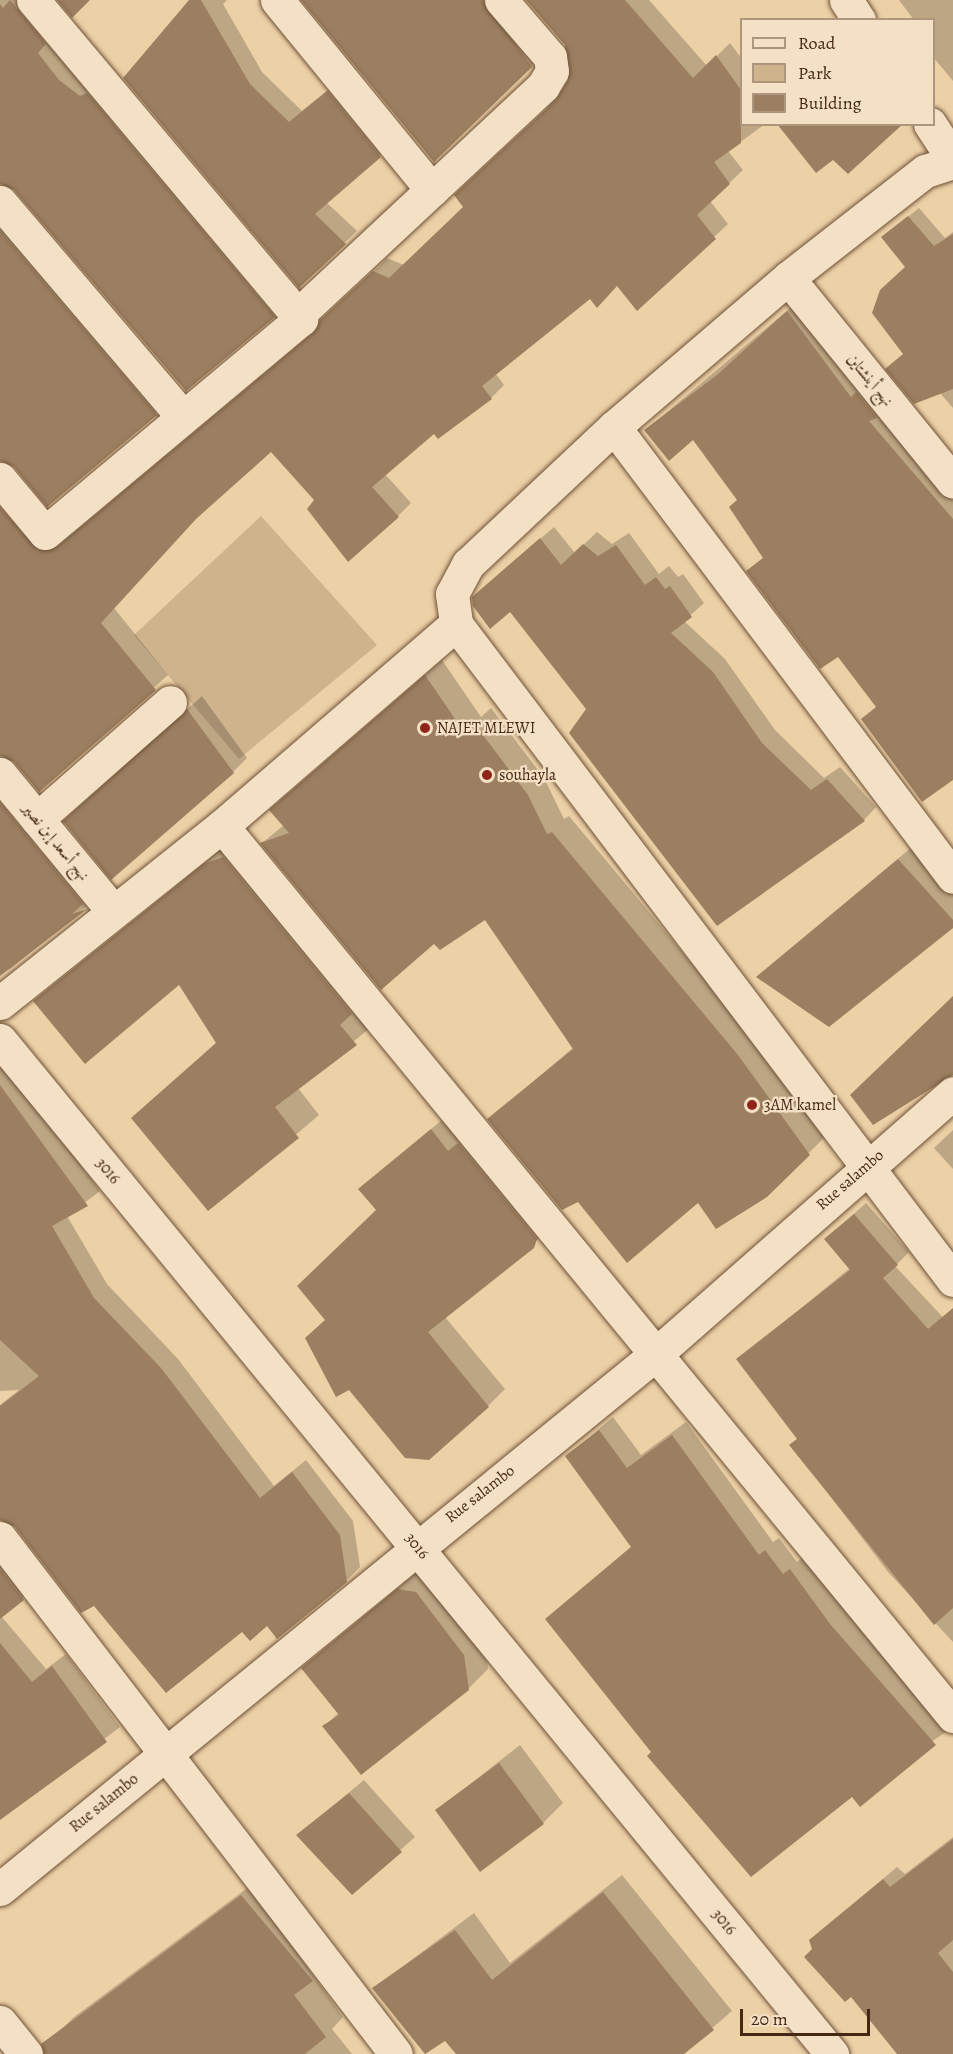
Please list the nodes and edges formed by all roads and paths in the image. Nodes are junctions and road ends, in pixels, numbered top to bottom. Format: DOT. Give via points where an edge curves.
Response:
graph roads {
  1 [pos="33,0"];
  2 [pos="277,0"];
  3 [pos="501,0"];
  4 [pos="846,0"];
  5 [pos="858,18"];
  6 [pos="931,126"];
  7 [pos="953,161"];
  8 [pos="432,190"];
  9 [pos="0,202"];
  10 [pos="788,278"];
  11 [pos="301,319"];
  12 [pos="183,417"];
  13 [pos="614,428"];
  14 [pos="0,478"];
  15 [pos="953,482"];
  16 [pos="456,624"];
  17 [pos="170,702"];
  18 [pos="0,774"];
  19 [pos="37,819"];
  20 [pos="222,826"];
  21 [pos="953,877"];
  22 [pos="112,910"];
  23 [pos="0,1003"];
  24 [pos="0,1040"];
  25 [pos="953,1093"];
  26 [pos="863,1167"];
  27 [pos="953,1280"];
  28 [pos="656,1354"];
  29 [pos="0,1538"];
  30 [pos="416,1545"];
  31 [pos="953,1716"];
  32 [pos="168,1751"];
  33 [pos="0,1889"];
  34 [pos="0,2022"];
  35 [pos="26,2054"];
  36 [pos="396,2054"];
  37 [pos="832,2054"];
  1 -- 11 [label="street"];
  2 -- 8 [label="street"];
  3 -- 8 [label="street" via="550,57 552,71 543,86"];
  4 -- 5 [label="street"];
  6 -- 7 [label="street"];
  7 -- 10 [label="street" via="925,171"];
  8 -- 11 [label="street" via="302,311"];
  9 -- 12 [label="street"];
  10 -- 13 [label="street"];
  10 -- 15 [label="street, نهج أينشتاين"];
  11 -- 12 [label="street"];
  12 -- 14 [label="street" via="45,533"];
  13 -- 16 [label="street" via="468,564 452,594"];
  13 -- 21 [label="street"];
  16 -- 20 [label="street"];
  16 -- 26 [label="street"];
  17 -- 19 [label="street"];
  18 -- 19 [label="street, نهج أسعد إبن نصير"];
  19 -- 22 [label="street, نهج أسعد إبن نصير"];
  20 -- 22 [label="street"];
  20 -- 28 [label="street"];
  22 -- 23 [label="street"];
  24 -- 30 [label="street, 3016"];
  25 -- 26 [label="street, Rue salambo"];
  26 -- 27 [label="street"];
  26 -- 28 [label="street, Rue salambo"];
  28 -- 30 [label="street, Rue salambo"];
  28 -- 31 [label="street"];
  29 -- 32 [label="street"];
  30 -- 32 [label="street, Rue salambo"];
  30 -- 37 [label="street, 3016"];
  32 -- 33 [label="street, Rue salambo"];
  32 -- 36 [label="street"];
  34 -- 35 [label="street"];
}
